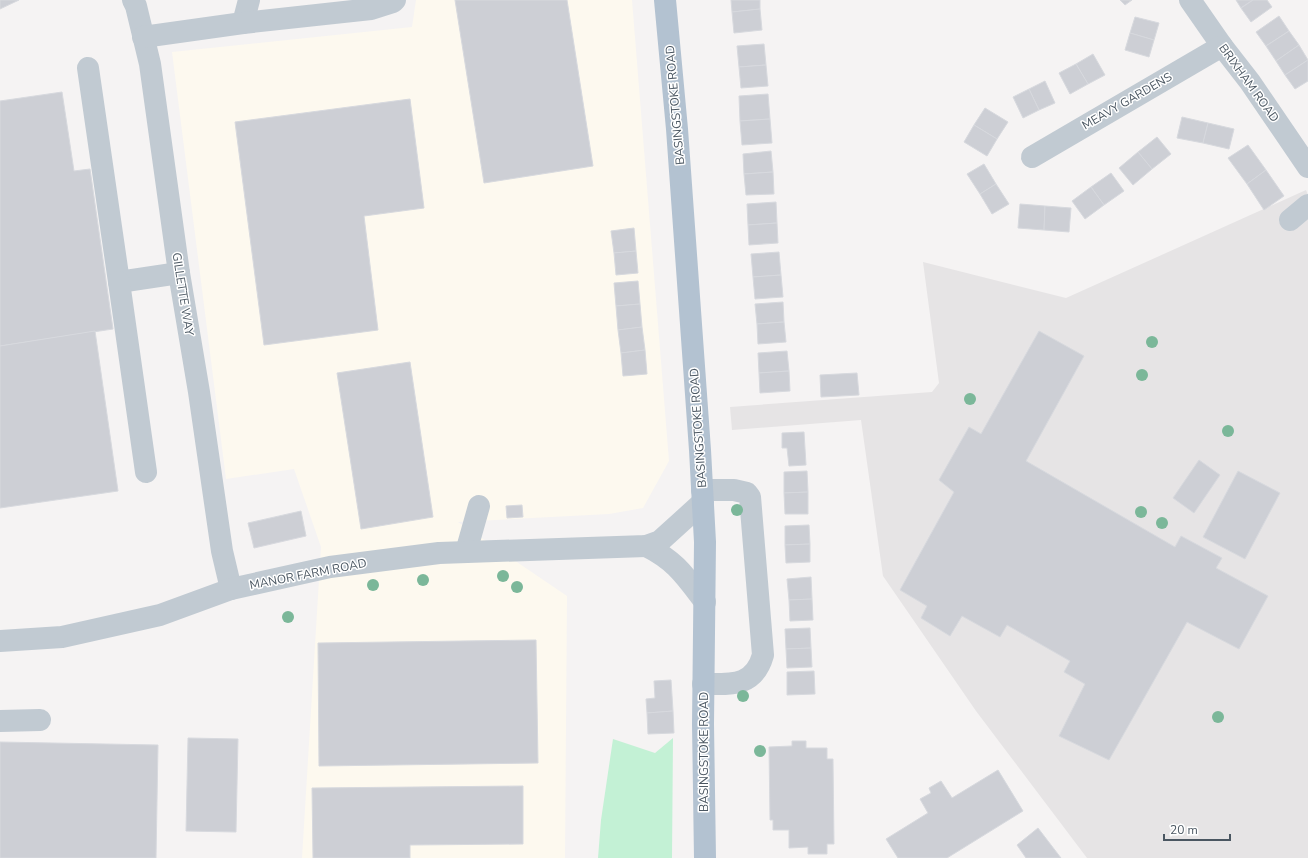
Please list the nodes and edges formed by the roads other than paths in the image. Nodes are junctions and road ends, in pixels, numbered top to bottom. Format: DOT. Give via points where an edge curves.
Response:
graph roads {
  1 [pos="133,0"];
  2 [pos="249,0"];
  3 [pos="395,0"];
  4 [pos="665,0"];
  5 [pos="1190,0"];
  6 [pos="243,23"];
  7 [pos="143,37"];
  8 [pos="1222,46"];
  9 [pos="88,68"];
  10 [pos="1032,157"];
  11 [pos="1308,167"];
  12 [pos="1308,205"];
  13 [pos="1290,220"];
  14 [pos="179,273"];
  15 [pos="119,282"];
  16 [pos="146,472"];
  17 [pos="703,496"];
  18 [pos="479,506"];
  19 [pos="646,546"];
  20 [pos="466,552"];
  21 [pos="231,589"];
  22 [pos="705,602"];
  23 [pos="0,641"];
  24 [pos="703,684"];
  25 [pos="40,720"];
  26 [pos="0,721"];
  27 [pos="705,858"];
  1 -- 7 [label="street, GILLETTE WAY"];
  2 -- 6 [label="street"];
  3 -- 6 [label="street" via="371,9"];
  4 -- 17 [label="main road, BASINGSTOKE ROAD" via="678,136"];
  5 -- 8 [label="street, BRIXHAM ROAD"];
  6 -- 7 [label="street"];
  7 -- 14 [label="street, GILLETTE WAY" via="150,64"];
  8 -- 10 [label="street, MEAVY GARDENS"];
  8 -- 11 [label="street, BRIXHAM ROAD"];
  9 -- 15 [label="street"];
  12 -- 13 [label="street"];
  14 -- 15 [label="street"];
  14 -- 21 [label="street, GILLETTE WAY" via="222,551"];
  15 -- 16 [label="street"];
  17 -- 19 [label="street, MANOR FARM ROAD" via="660,541"];
  17 -- 22 [label="main road, BASINGSTOKE ROAD"];
  17 -- 24 [label="street" via="741,491 750,497 763,655 761,664 751,677 740,682"];
  18 -- 20 [label="street"];
  19 -- 20 [label="street, MANOR FARM ROAD"];
  19 -- 22 [label="street" via="677,566"];
  20 -- 21 [label="street, MANOR FARM ROAD" via="330,567"];
  21 -- 23 [label="street, MANOR FARM ROAD" via="160,614 62,637"];
  22 -- 24 [label="main road, BASINGSTOKE ROAD"];
  24 -- 27 [label="main road, BASINGSTOKE ROAD"];
  25 -- 26 [label="street"];
}
